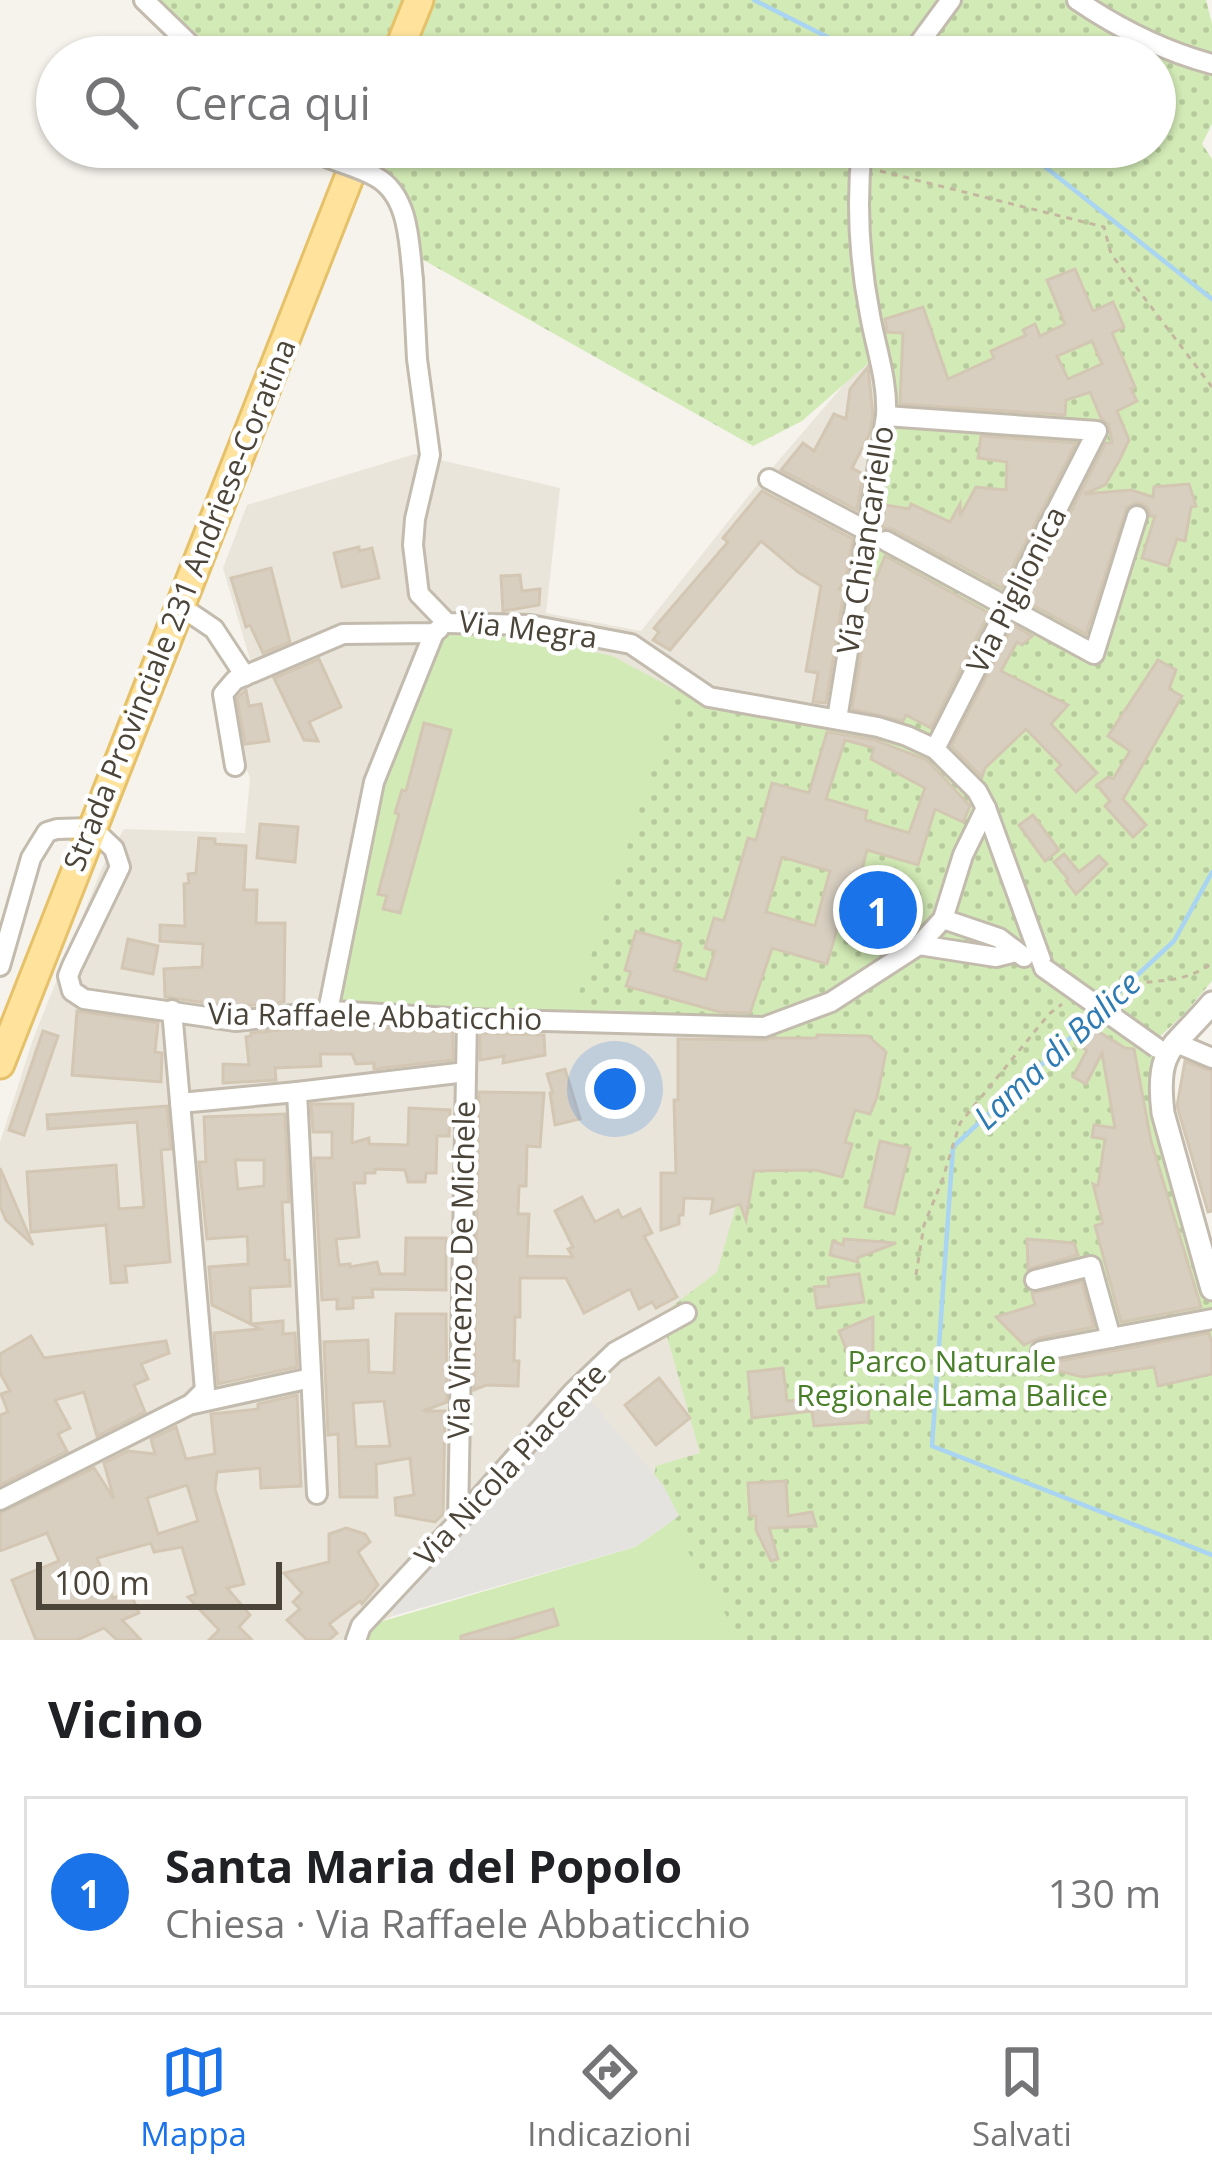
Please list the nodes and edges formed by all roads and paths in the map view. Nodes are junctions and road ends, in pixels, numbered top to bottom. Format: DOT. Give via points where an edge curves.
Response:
graph roads {
  1 [pos="144,0"];
  2 [pos="419,0"];
  3 [pos="951,0"];
  4 [pos="1077,0"];
  5 [pos="181,36"];
  6 [pos="404,36"];
  7 [pos="924,36"];
  8 [pos="1139,36"];
  9 [pos="1176,51"];
  10 [pos="1212,64"];
  11 [pos="353,168"];
  12 [pos="355,168"];
  13 [pos="860,168"];
  14 [pos="902,168"];
  15 [pos="1212,386"];
  16 [pos="886,416"];
  17 [pos="769,479"];
  18 [pos="1137,516"];
  19 [pos="877,537"];
  20 [pos="179,606"];
  21 [pos="1009,607"];
  22 [pos="441,627"];
  23 [pos="245,676"];
  24 [pos="837,719"];
  25 [pos="935,749"];
  26 [pos="236,766"];
  27 [pos="986,808"];
  28 [pos="92,828"];
  29 [pos="943,919"];
  30 [pos="919,945"];
  31 [pos="1016,952"];
  32 [pos="1212,963"];
  33 [pos="0,966"];
  34 [pos="1044,968"];
  35 [pos="1110,993"];
  36 [pos="1064,1003"];
  37 [pos="1212,1004"];
  38 [pos="172,1010"];
  39 [pos="328,1011"];
  40 [pos="467,1018"];
  41 [pos="1166,1047"];
  42 [pos="1212,1058"];
  43 [pos="0,1064"];
  44 [pos="466,1072"];
  45 [pos="297,1092"];
  46 [pos="179,1103"];
  47 [pos="916,1275"];
  48 [pos="1035,1280"];
  49 [pos="1212,1289"];
  50 [pos="686,1312"];
  51 [pos="1212,1319"];
  52 [pos="1111,1338"];
  53 [pos="1041,1351"];
  54 [pos="311,1378"];
  55 [pos="191,1404"];
  56 [pos="317,1494"];
  57 [pos="0,1500"];
  58 [pos="458,1522"];
  59 [pos="356,1640"];
  1 -- 5 [label="street"];
  2 -- 6 [label="main road"];
  3 -- 7 [label="street"];
  4 -- 8 [label="street"];
  9 -- 10 [label="street"];
  11 -- 20 [label="main road, Strada Provinciale 231 Andriese-Coratina"];
  12 -- 22 [label="street, Via Megra, bridge" via="394,193 408,227 430,455 413,545 419,594"];
  13 -- 16 [label="street, Via Chiancariello" via="860,251"];
  14 -- 15 [label="path" via="1104,227 1111,254"];
  16 -- 19 [label="street, Via Chiancariello"];
  16 -- 21 [label="street, Via Piglionica" via="1097,430"];
  17 -- 19 [label="street"];
  18 -- 21 [label="street" via="1094,654"];
  19 -- 21 [label="street"];
  19 -- 24 [label="street, Via Chiancariello"];
  20 -- 23 [label="street" via="214,629"];
  20 -- 28 [label="main road, Strada Provinciale 231 Andriese-Coratina"];
  21 -- 25 [label="street, Via Piglionica"];
  22 -- 23 [label="street" via="343,634"];
  22 -- 24 [label="street, Via Megra" via="530,625 631,644 709,697"];
  22 -- 39 [label="street" via="374,782"];
  23 -- 26 [label="street" via="223,694"];
  24 -- 25 [label="street, Via Megra"];
  25 -- 27 [label="street, Via Megra"];
  27 -- 29 [label="street"];
  27 -- 34 [label="street, Via Megra"];
  28 -- 33 [label="street" via="57,829 40,840"];
  28 -- 38 [label="street, Via Raffaele Abbaticchio" via="120,867 68,976 72,992"];
  28 -- 43 [label="main road, Strada Provinciale 231 Andriese-Coratina"];
  29 -- 30 [label="street, Via Raffaele Abbaticchio"];
  29 -- 31 [label="street"];
  30 -- 31 [label="street" via="996,957"];
  30 -- 40 [label="street, Via Raffaele Abbaticchio" via="831,1002 764,1027"];
  31 -- 34 [label="street"];
  32 -- 35 [label="path" via="1197,974"];
  34 -- 41 [label="street, bridge"];
  36 -- 47 [label="path" via="960,1123 924,1225"];
  37 -- 41 [label="street"];
  38 -- 39 [label="street, Via Raffaele Abbaticchio" via="235,1021"];
  38 -- 46 [label="street"];
  39 -- 40 [label="street, Via Raffaele Abbaticchio"];
  40 -- 44 [label="street, Via Vincenzo De Michele"];
  41 -- 42 [label="street"];
  41 -- 49 [label="street" via="1162,1113"];
  44 -- 45 [label="street"];
  44 -- 58 [label="street, Via Vincenzo De Michele"];
  45 -- 46 [label="street"];
  45 -- 54 [label="street"];
  46 -- 55 [label="street" via="205,1390"];
  48 -- 52 [label="street" via="1090,1266"];
  50 -- 58 [label="street, Via Nicola Piacente" via="615,1352"];
  51 -- 52 [label="street"];
  52 -- 53 [label="street"];
  54 -- 55 [label="street"];
  54 -- 56 [label="street"];
  55 -- 57 [label="street"];
  58 -- 59 [label="street, Via Nicola Piacente"];
}
